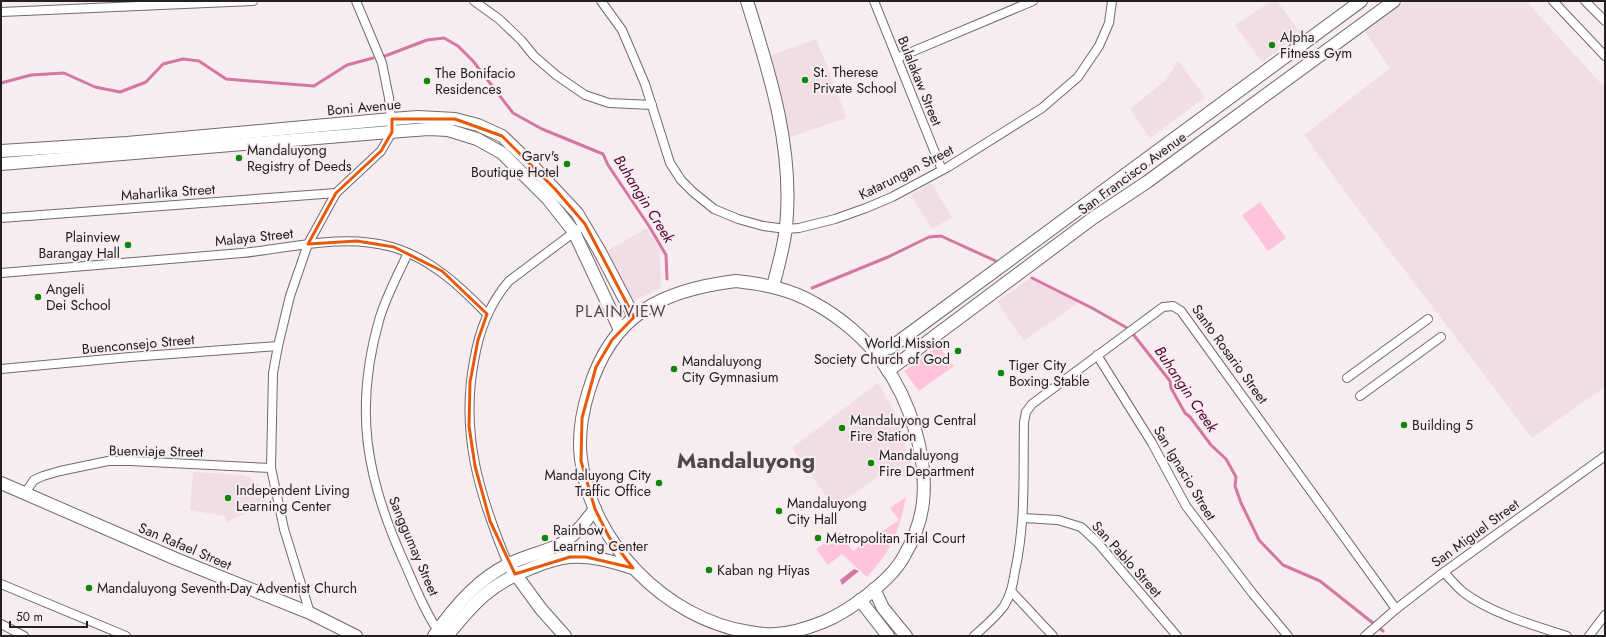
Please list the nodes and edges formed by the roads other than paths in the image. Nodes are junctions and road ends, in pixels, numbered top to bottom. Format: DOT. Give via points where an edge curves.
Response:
graph roads {
  1 [pos="253,1"];
  2 [pos="356,1"];
  3 [pos="474,1"];
  4 [pos="601,1"];
  5 [pos="747,1"];
  6 [pos="874,1"];
  7 [pos="1034,1"];
  8 [pos="1112,1"];
  9 [pos="1361,1"];
  10 [pos="1394,1"];
  11 [pos="1553,1"];
  12 [pos="1586,1"];
  13 [pos="1,12"];
  14 [pos="1605,20"];
  15 [pos="1605,56"];
  16 [pos="897,58"];
  17 [pos="652,105"];
  18 [pos="392,119"];
  19 [pos="392,132"];
  20 [pos="1,151"];
  21 [pos="1,164"];
  22 [pos="942,170"];
  23 [pos="336,193"];
  24 [pos="1,218"];
  25 [pos="585,224"];
  26 [pos="786,229"];
  27 [pos="574,232"];
  28 [pos="308,244"];
  29 [pos="408,253"];
  30 [pos="1,273"];
  31 [pos="773,286"];
  32 [pos="487,314"];
  33 [pos="634,317"];
  34 [pos="1428,319"];
  35 [pos="620,330"];
  36 [pos="1441,337"];
  37 [pos="278,346"];
  38 [pos="873,351"];
  39 [pos="1097,355"];
  40 [pos="1,369"];
  41 [pos="888,370"];
  42 [pos="1347,378"];
  43 [pos="1360,396"];
  44 [pos="1605,456"];
  45 [pos="271,468"];
  46 [pos="1,483"];
  47 [pos="25,493"];
  48 [pos="595,509"];
  49 [pos="1023,518"];
  50 [pos="633,568"];
  51 [pos="511,569"];
  52 [pos="1444,572"];
  53 [pos="1,584"];
  54 [pos="874,589"];
  55 [pos="1011,591"];
  56 [pos="860,600"];
  57 [pos="1396,609"];
  58 [pos="310,613"];
  59 [pos="1605,615"];
  60 [pos="1,624"];
  61 [pos="440,635"];
  62 [pos="24,636"];
  63 [pos="126,636"];
  64 [pos="356,636"];
  65 [pos="565,636"];
  66 [pos="888,636"];
  67 [pos="906,636"];
  68 [pos="974,636"];
  69 [pos="1053,636"];
  70 [pos="1177,636"];
  71 [pos="1288,636"];
  72 [pos="1365,636"];
  73 [pos="1567,636"];
  74 [pos="1589,636"];
  1 -- 13 [label="street"];
  2 -- 18 [label="street" via="382,63"];
  3 -- 17 [label="street" via="499,19 556,75 585,95 609,104"];
  4 -- 17 [label="street, Katarungan Street" via="622,30"];
  5 -- 26 [label="main road" via="782,128 788,181"];
  6 -- 16 [label="street, Bulalakaw Street"];
  7 -- 16 [label="street"];
  8 -- 22 [label="street, Katarungan Street" via="1109,23 1100,46 1078,77 1042,108"];
  9 -- 38 [label="main road, San Francisco Avenue" via="890,348"];
  10 -- 41 [label="main road, San Francisco Avenue" via="1147,182 1093,218"];
  11 -- 15 [label="street"];
  12 -- 14 [label="street"];
  16 -- 22 [label="street, Bulalakaw Street"];
  17 -- 26 [label="street, Katarungan Street" via="670,163 693,192 714,208 738,219"];
  18 -- 19 [label="street"];
  18 -- 20 [label="main road, Boni Avenue" via="148,141"];
  18 -- 25 [label="main road, Boni Avenue" via="455,119 478,125 502,136 555,189"];
  19 -- 21 [label="main road, Boni Avenue"];
  19 -- 23 [label="street" via="381,151"];
  19 -- 27 [label="main road, Boni Avenue" via="448,130 477,139 502,153 548,199"];
  22 -- 26 [label="street, Katarungan Street" via="866,208 799,228"];
  23 -- 24 [label="street, Maharlika Street"];
  23 -- 28 [label="street"];
  25 -- 27 [label="street"];
  25 -- 33 [label="main road, Boni Avenue"];
  26 -- 31 [label="main road"];
  27 -- 32 [label="street" via="509,282"];
  27 -- 35 [label="main road, Boni Avenue"];
  28 -- 29 [label="street, Malaya Street" via="337,240 357,241"];
  28 -- 30 [label="street, Malaya Street"];
  28 -- 37 [label="street" via="290,296"];
  29 -- 32 [label="street, Malaya Street" via="442,271 469,294"];
  29 -- 61 [label="street, Sanggumay Street" via="381,316 371,352 365,424 374,482 385,519 413,583"];
  31 -- 33 [label="main road" via="736,281 704,286 664,298"];
  31 -- 38 [label="main road" via="813,302 835,316"];
  32 -- 51 [label="street" via="478,340 470,382 469,426 483,499"];
  33 -- 35 [label="main road"];
  34 -- 42 [label="street"];
  35 -- 48 [label="main road" via="596,367 582,418 581,461"];
  36 -- 43 [label="street"];
  37 -- 40 [label="street, Buenconsejo Street"];
  37 -- 45 [label="street" via="272,395"];
  38 -- 41 [label="main road"];
  39 -- 49 [label="street, Santo Rosario Street" via="1032,404 1026,412"];
  39 -- 57 [label="street, Santo Rosario Street" via="1164,307 1173,306 1181,311"];
  39 -- 71 [label="street, San Ignacio Street" via="1152,443 1186,506"];
  41 -- 54 [label="main road" via="904,398 921,456 923,504 917,528 900,563"];
  44 -- 52 [label="street, San Miguel Street"];
  45 -- 47 [label="street, Buenviaje Street" via="108,462 43,476 34,480"];
  45 -- 58 [label="street" via="284,529"];
  46 -- 47 [label="main road, San Rafael Street"];
  47 -- 58 [label="main road, San Rafael Street" via="176,559"];
  48 -- 50 [label="main road" via="609,538"];
  48 -- 51 [label="main road" via="581,527 559,545"];
  49 -- 55 [label="street, Santo Rosario Street"];
  49 -- 70 [label="street, San Pablo Street" via="1058,520 1081,527 1098,543"];
  50 -- 51 [label="main road" via="610,561 570,557"];
  50 -- 56 [label="main road" via="682,607 717,625 737,630 780,634 812,627 848,610"];
  51 -- 61 [label="main road" via="473,589"];
  51 -- 65 [label="main road"];
  52 -- 57 [label="street, San Miguel Street"];
  52 -- 73 [label="street" via="1464,592 1481,602 1527,623"];
  53 -- 63 [label="street"];
  54 -- 56 [label="main road"];
  54 -- 67 [label="main road" via="883,608"];
  55 -- 68 [label="street, Santo Rosario Street" via="1000,611"];
  55 -- 69 [label="street"];
  56 -- 66 [label="main road"];
  57 -- 72 [label="street, San Miguel Street"];
  58 -- 64 [label="main road, San Rafael Street"];
  59 -- 74 [label="street"];
  60 -- 62 [label="street"];
}
